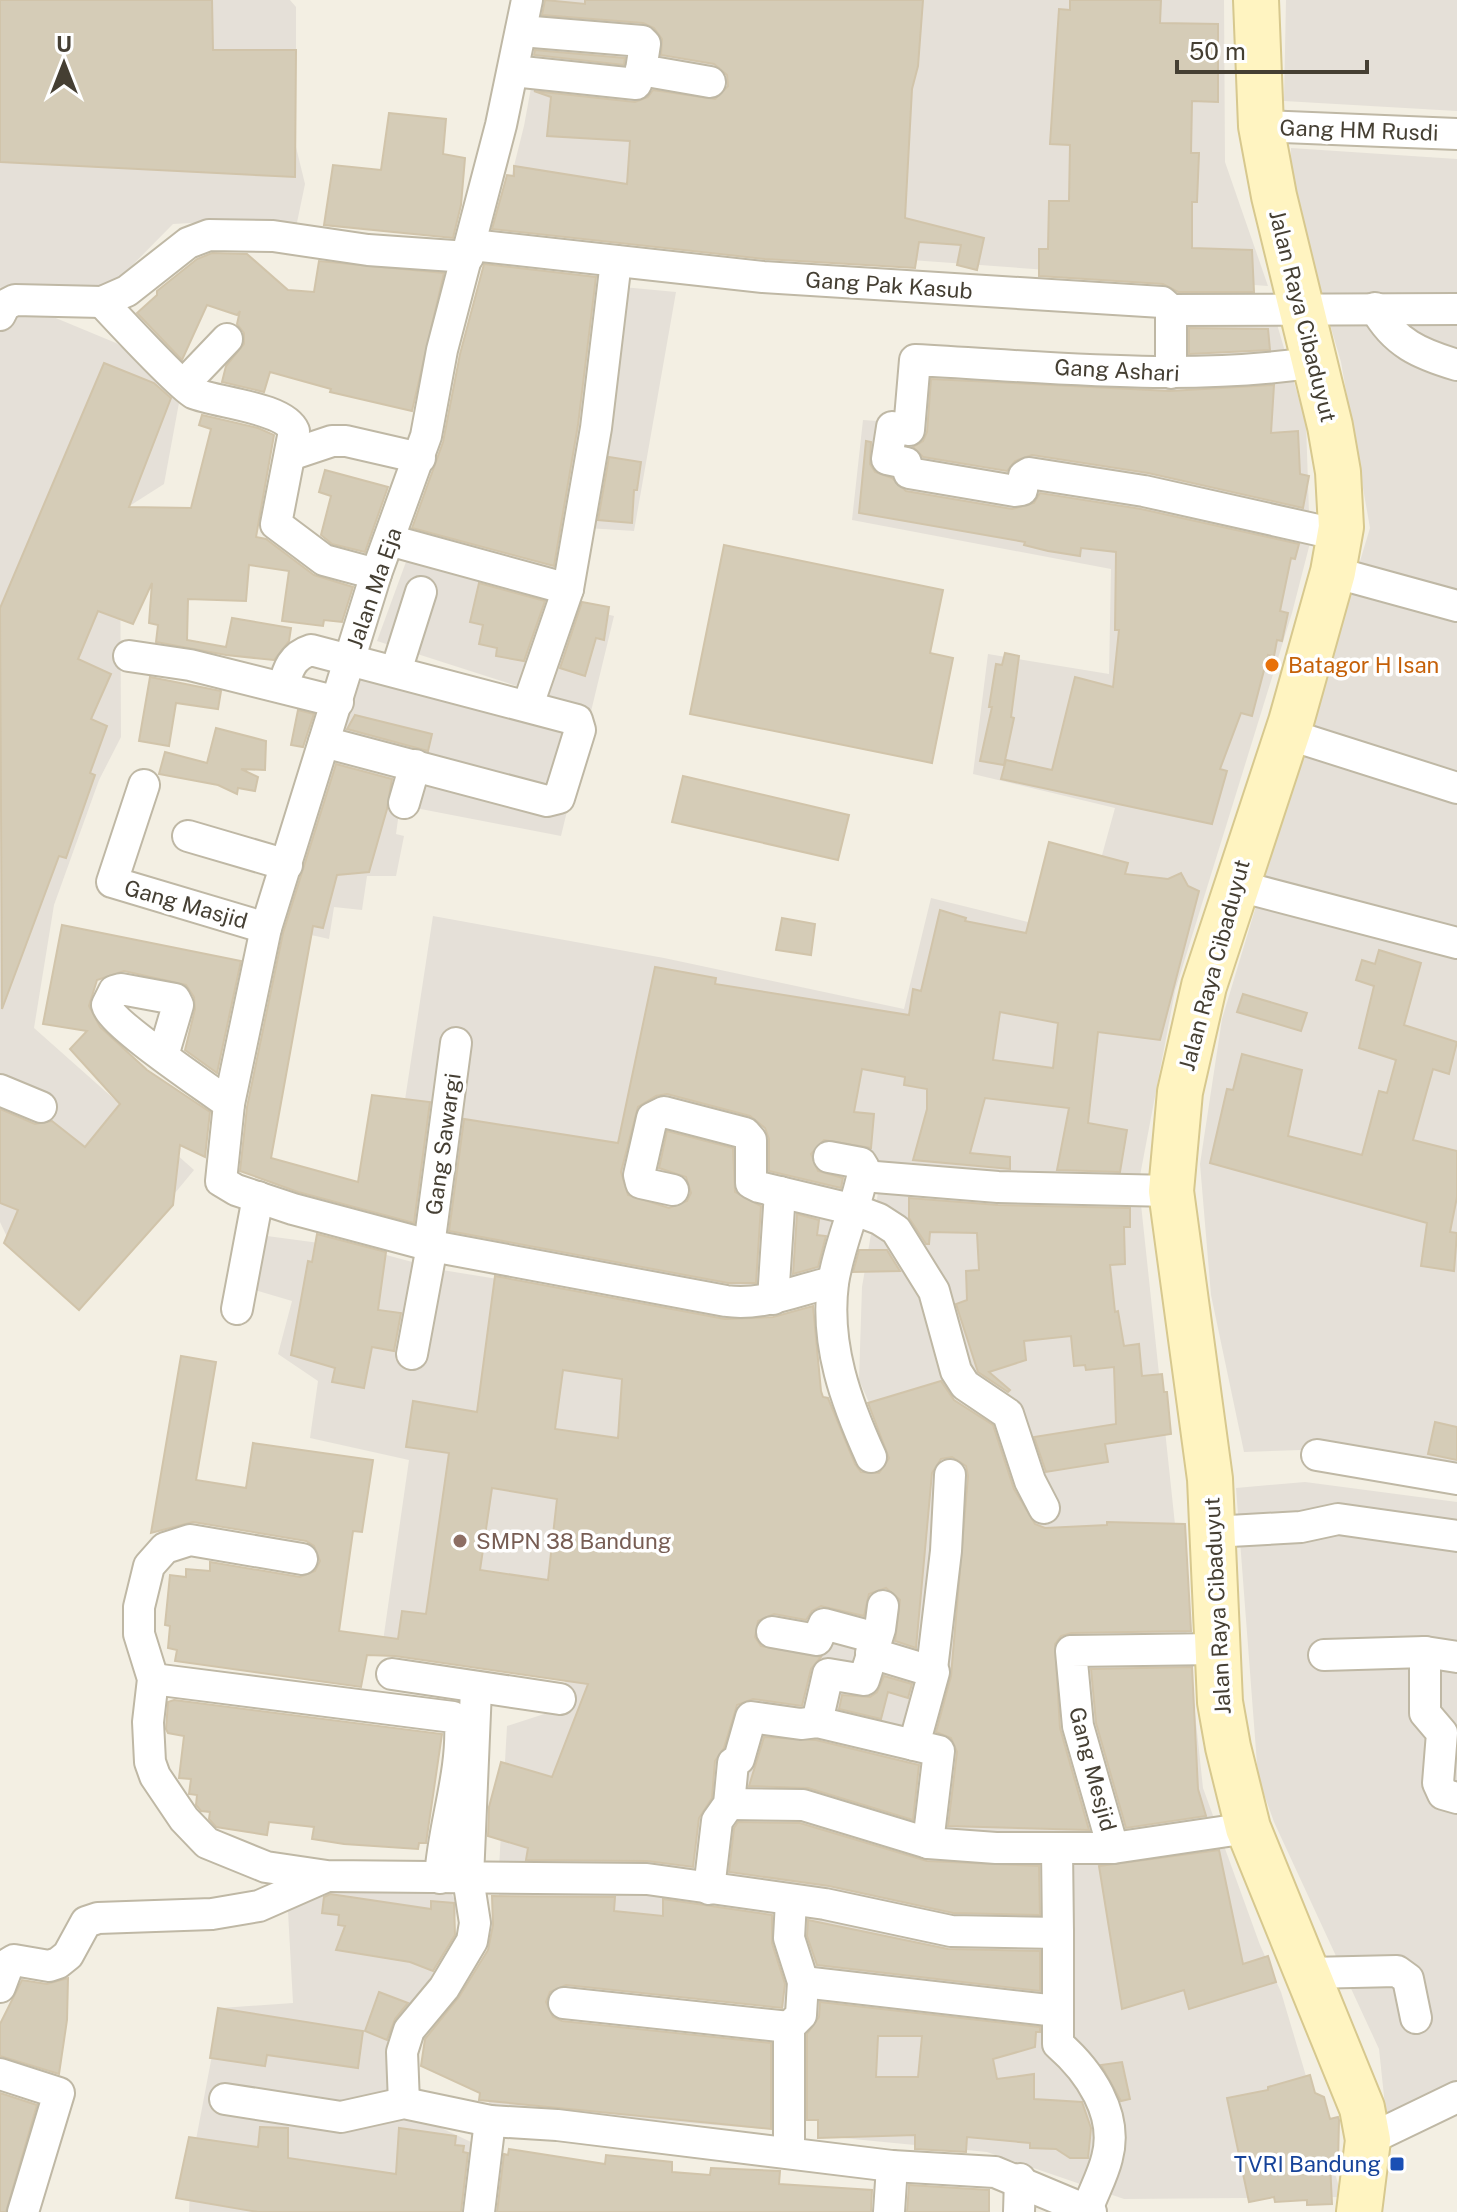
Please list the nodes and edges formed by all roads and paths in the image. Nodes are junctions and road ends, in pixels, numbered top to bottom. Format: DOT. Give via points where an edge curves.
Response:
graph roads {
  1 [pos="527,0"];
  2 [pos="1256,0"];
  3 [pos="521,31"];
  4 [pos="641,70"];
  5 [pos="513,71"];
  6 [pos="710,82"];
  7 [pos="1261,126"];
  8 [pos="1457,134"];
  9 [pos="470,251"];
  10 [pos="616,261"];
  11 [pos="102,302"];
  12 [pos="5,305"];
  13 [pos="1375,308"];
  14 [pos="1457,309"];
  15 [pos="1171,310"];
  16 [pos="1304,311"];
  17 [pos="227,339"];
  18 [pos="1317,362"];
  19 [pos="1457,365"];
  20 [pos="1171,373"];
  21 [pos="186,388"];
  22 [pos="290,455"];
  23 [pos="420,458"];
  24 [pos="389,540"];
  25 [pos="1337,553"];
  26 [pos="376,574"];
  27 [pos="568,589"];
  28 [pos="421,592"];
  29 [pos="1457,606"];
  30 [pos="129,656"];
  31 [pos="350,660"];
  32 [pos="396,671"];
  33 [pos="283,687"];
  34 [pos="338,702"];
  35 [pos="528,705"];
  36 [pos="1287,734"];
  37 [pos="324,742"];
  38 [pos="415,765"];
  39 [pos="144,785"];
  40 [pos="1457,788"];
  41 [pos="404,803"];
  42 [pos="188,836"];
  43 [pos="287,865"];
  44 [pos="1235,885"];
  45 [pos="266,928"];
  46 [pos="1457,943"];
  47 [pos="456,1043"];
  48 [pos="163,1056"];
  49 [pos="0,1090"];
  50 [pos="229,1104"];
  51 [pos="41,1107"];
  52 [pos="829,1157"];
  53 [pos="863,1176"];
  54 [pos="673,1190"];
  55 [pos="1171,1191"];
  56 [pos="780,1192"];
  57 [pos="258,1197"];
  58 [pos="855,1210"];
  59 [pos="430,1246"];
  60 [pos="833,1282"];
  61 [pos="773,1299"];
  62 [pos="237,1309"];
  63 [pos="412,1354"];
  64 [pos="1317,1455"];
  65 [pos="871,1457"];
  66 [pos="950,1475"];
  67 [pos="1457,1479"];
  68 [pos="1044,1508"];
  69 [pos="1212,1532"];
  70 [pos="1457,1536"];
  71 [pos="302,1559"];
  72 [pos="883,1606"];
  73 [pos="772,1632"];
  74 [pos="873,1646"];
  75 [pos="1217,1649"];
  76 [pos="1425,1652"];
  77 [pos="1324,1655"];
  78 [pos="1457,1657"];
  79 [pos="932,1669"];
  80 [pos="392,1674"];
  81 [pos="153,1679"];
  82 [pos="476,1689"];
  83 [pos="560,1699"];
  84 [pos="817,1722"];
  85 [pos="914,1745"];
  86 [pos="1457,1798"];
  87 [pos="729,1804"];
  88 [pos="1248,1828"];
  89 [pos="928,1843"];
  90 [pos="1113,1848"];
  91 [pos="1057,1849"];
  92 [pos="327,1876"];
  93 [pos="454,1878"];
  94 [pos="709,1889"];
  95 [pos="791,1901"];
  96 [pos="1058,1933"];
  97 [pos="1309,1973"];
  98 [pos="803,1982"];
  99 [pos="0,1987"];
  100 [pos="564,2003"];
  101 [pos="1057,2011"];
  102 [pos="1416,2018"];
  103 [pos="789,2027"];
  104 [pos="0,2074"];
  105 [pos="1457,2097"];
  106 [pos="225,2099"];
  107 [pos="404,2103"];
  108 [pos="490,2121"];
  109 [pos="1368,2140"];
  110 [pos="789,2153"];
  111 [pos="892,2166"];
  112 [pos="1020,2179"];
  113 [pos="1089,2211"];
  114 [pos="23,2212"];
  115 [pos="479,2212"];
  116 [pos="889,2212"];
  117 [pos="1019,2212"];
  118 [pos="1359,2212"];
  1 -- 3 [label="street, Jalan Ma Eja"];
  2 -- 7 [label="main road, Jalan Raya Cibaduyut"];
  3 -- 4 [label="street" via="642,41"];
  3 -- 5 [label="street, Jalan Ma Eja"];
  4 -- 5 [label="street" via="636,84"];
  4 -- 6 [label="street"];
  5 -- 9 [label="street, Jalan Ma Eja"];
  7 -- 8 [label="street, Gang HM Rusdi"];
  7 -- 16 [label="main road, Jalan Raya Cibaduyut"];
  9 -- 10 [label="street, Gang Pak Kasub"];
  9 -- 11 [label="street, Gang Pak Kasub" via="368,250 273,236 209,235 188,243 127,291"];
  9 -- 23 [label="street, Jalan Ma Eja"];
  10 -- 15 [label="street, Gang Pak Kasub" via="763,277 1162,302"];
  10 -- 27 [label="street" via="596,428"];
  11 -- 12 [label="street"];
  11 -- 21 [label="street"];
  13 -- 14 [label="street, Gang Pak Kasub"];
  13 -- 16 [label="street, Gang Pak Kasub"];
  13 -- 19 [label="street" via="1387,329 1418,354"];
  15 -- 16 [label="street, Gang Pak Kasub"];
  15 -- 20 [label="street"];
  16 -- 18 [label="main road, Jalan Raya Cibaduyut"];
  17 -- 21 [label="street"];
  18 -- 20 [label="street, Gang Ashari" via="1238,373"];
  18 -- 25 [label="main road, Jalan Raya Cibaduyut" via="1338,472"];
  20 -- 25 [label="street, Gang Ashari" via="915,360 909,430 892,427 887,459 906,463 909,473 1015,491 1022,490 1029,473 1144,491"];
  21 -- 22 [label="street" via="291,423"];
  22 -- 23 [label="street" via="346,441"];
  22 -- 26 [label="street" via="276,524 324,560"];
  23 -- 24 [label="street, Jalan Ma Eja"];
  24 -- 26 [label="street, Jalan Ma Eja"];
  24 -- 27 [label="street"];
  25 -- 29 [label="street"];
  25 -- 36 [label="main road, Jalan Raya Cibaduyut"];
  26 -- 31 [label="street, Jalan Ma Eja"];
  27 -- 35 [label="street"];
  28 -- 32 [label="street"];
  30 -- 33 [label="street"];
  31 -- 32 [label="street"];
  31 -- 33 [label="street" via="311,650 301,653 290,664"];
  31 -- 34 [label="street, Jalan Ma Eja"];
  32 -- 35 [label="street"];
  33 -- 34 [label="street"];
  34 -- 37 [label="street, Jalan Ma Eja"];
  35 -- 38 [label="street" via="580,723 555,801"];
  36 -- 40 [label="street"];
  36 -- 44 [label="main road, Jalan Raya Cibaduyut"];
  37 -- 38 [label="street"];
  37 -- 43 [label="street, Jalan Ma Eja"];
  38 -- 41 [label="street"];
  39 -- 45 [label="street, Gang Masjid" via="112,882"];
  42 -- 43 [label="street"];
  43 -- 45 [label="street, Jalan Ma Eja"];
  44 -- 46 [label="street"];
  44 -- 55 [label="main road, Jalan Raya Cibaduyut" via="1182,1081"];
  45 -- 50 [label="street, Jalan Ma Eja"];
  47 -- 59 [label="street, Gang Sawargi"];
  48 -- 50 [label="street"];
  49 -- 51 [label="street"];
  50 -- 57 [label="street, Jalan Ma Eja" via="220,1175 227,1186"];
  52 -- 53 [label="street" via="863,1164"];
  53 -- 55 [label="street" via="998,1187"];
  53 -- 58 [label="street"];
  54 -- 56 [label="street" via="641,1183 639,1175 652,1118 664,1112 745,1133 751,1140 751,1183"];
  55 -- 69 [label="main road, Jalan Raya Cibaduyut" via="1210,1479"];
  56 -- 58 [label="street"];
  56 -- 61 [label="street"];
  57 -- 59 [label="street"];
  57 -- 62 [label="street"];
  58 -- 60 [label="street"];
  58 -- 68 [label="street" via="896,1230 915,1257 934,1291 956,1371 965,1385 1008,1414"];
  59 -- 61 [label="street" via="726,1301 755,1304"];
  59 -- 63 [label="street, Gang Sawargi"];
  60 -- 61 [label="street"];
  60 -- 65 [label="street" via="833,1342 849,1408"];
  64 -- 67 [label="street"];
  66 -- 79 [label="street"];
  69 -- 70 [label="street" via="1301,1527 1338,1519"];
  69 -- 75 [label="main road, Jalan Raya Cibaduyut"];
  71 -- 81 [label="street" via="190,1540 165,1548 149,1566 139,1607 139,1634"];
  72 -- 74 [label="street"];
  73 -- 74 [label="street" via="817,1640 824,1624"];
  74 -- 79 [label="street"];
  74 -- 84 [label="street" via="864,1680 828,1674"];
  75 -- 88 [label="main road, Jalan Raya Cibaduyut" via="1220,1702"];
  75 -- 90 [label="street, Gang Mesjid" via="1071,1651 1078,1726"];
  76 -- 77 [label="street"];
  76 -- 78 [label="street"];
  76 -- 86 [label="street" via="1425,1713 1442,1733 1438,1783 1443,1794"];
  79 -- 85 [label="street"];
  80 -- 82 [label="street"];
  81 -- 92 [label="street" via="150,1762 184,1819 207,1843 238,1857"];
  81 -- 93 [label="street" via="453,1717 460,1722 461,1742 442,1846"];
  82 -- 83 [label="street"];
  82 -- 93 [label="street"];
  84 -- 85 [label="street"];
  84 -- 87 [label="street" via="751,1717 739,1759 733,1763"];
  85 -- 89 [label="street" via="939,1751"];
  87 -- 89 [label="street, Gang Mesjid" via="803,1805"];
  87 -- 94 [label="street" via="717,1821"];
  88 -- 90 [label="street"];
  88 -- 97 [label="main road, Jalan Raya Cibaduyut"];
  89 -- 91 [label="street, Gang Mesjid"];
  90 -- 91 [label="street, Gang Mesjid"];
  91 -- 96 [label="street"];
  92 -- 93 [label="street"];
  92 -- 99 [label="street" via="259,1906 86,1922 64,1960 49,1966 14,1960"];
  93 -- 94 [label="street" via="647,1879"];
  93 -- 107 [label="street" via="475,1923 472,1941 444,1988 409,2030 401,2071"];
  94 -- 95 [label="street"];
  95 -- 96 [label="street" via="951,1931"];
  95 -- 98 [label="street" via="790,1947"];
  96 -- 101 [label="street"];
  97 -- 102 [label="street" via="1397,1971 1408,1979"];
  97 -- 109 [label="main road, Jalan Raya Cibaduyut" via="1362,2108"];
  98 -- 101 [label="street"];
  98 -- 103 [label="street" via="801,2015"];
  100 -- 103 [label="street"];
  101 -- 113 [label="street" via="1058,2044 1090,2078 1109,2128 1107,2160"];
  103 -- 110 [label="street"];
  104 -- 114 [label="street" via="59,2093"];
  105 -- 109 [label="street"];
  106 -- 107 [label="street" via="341,2117"];
  107 -- 108 [label="street"];
  108 -- 110 [label="street"];
  108 -- 115 [label="street"];
  109 -- 118 [label="main road, Jalan Raya Cibaduyut"];
  110 -- 111 [label="street"];
  111 -- 112 [label="street" via="995,2172"];
  111 -- 116 [label="street"];
  112 -- 113 [label="street"];
  112 -- 117 [label="street"];
}
